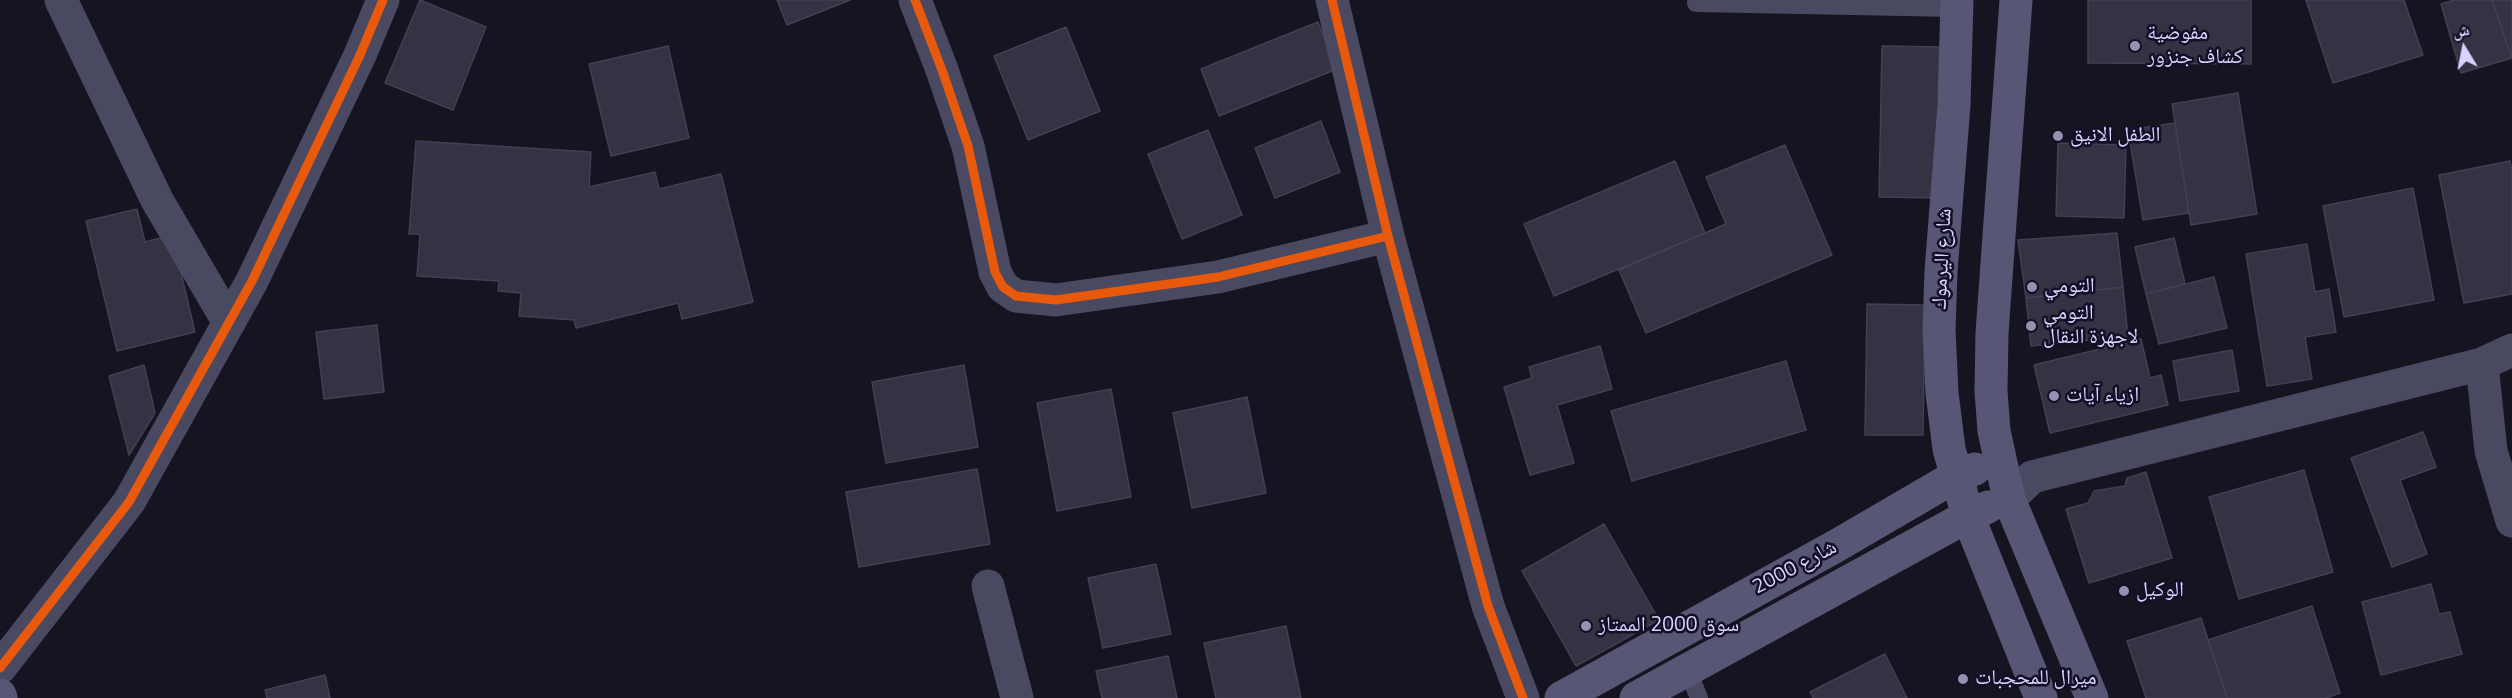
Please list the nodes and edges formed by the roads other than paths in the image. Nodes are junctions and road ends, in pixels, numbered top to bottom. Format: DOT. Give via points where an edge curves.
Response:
graph roads {
  1 [pos="61,0"];
  2 [pos="383,0"];
  3 [pos="915,0"];
  4 [pos="1332,0"];
  5 [pos="2016,0"];
  6 [pos="1696,3"];
  7 [pos="1957,4"];
  8 [pos="1388,236"];
  9 [pos="229,323"];
  10 [pos="2512,350"];
  11 [pos="2482,364"];
  12 [pos="1999,460"];
  13 [pos="1956,476"];
  14 [pos="2032,477"];
  15 [pos="2009,499"];
  16 [pos="1968,516"];
  17 [pos="2512,522"];
  18 [pos="988,586"];
  19 [pos="0,668"];
  20 [pos="1694,685"];
  21 [pos="1017,698"];
  22 [pos="1523,698"];
  23 [pos="1561,698"];
  24 [pos="1636,698"];
  25 [pos="2041,698"];
  26 [pos="2092,698"];
  1 -- 9 [label="street" via="157,200"];
  2 -- 9 [label="street"];
  3 -- 8 [label="street" via="968,146 995,272 1003,287 1016,296 1056,300 1218,277"];
  4 -- 8 [label="street"];
  5 -- 12 [label="main road" via="1992,333 1991,391"];
  6 -- 7 [label="lane"];
  7 -- 13 [label="main road, شارع اليرموك" via="1939,330 1942,393"];
  8 -- 22 [label="street" via="1488,606"];
  9 -- 19 [label="street" via="129,502"];
  10 -- 11 [label="street"];
  11 -- 14 [label="street"];
  11 -- 17 [label="street" via="2491,451"];
  12 -- 13 [label="main road, شارع 2000"];
  12 -- 14 [label="street"];
  12 -- 15 [label="main road"];
  13 -- 16 [label="main road, شارع اليرموك"];
  13 -- 23 [label="main road, شارع 2000"];
  14 -- 15 [label="street"];
  15 -- 16 [label="main road"];
  15 -- 26 [label="main road"];
  16 -- 20 [label="main road"];
  16 -- 25 [label="main road, شارع اليرموك"];
  18 -- 21 [label="street"];
  20 -- 24 [label="main road"];
}
